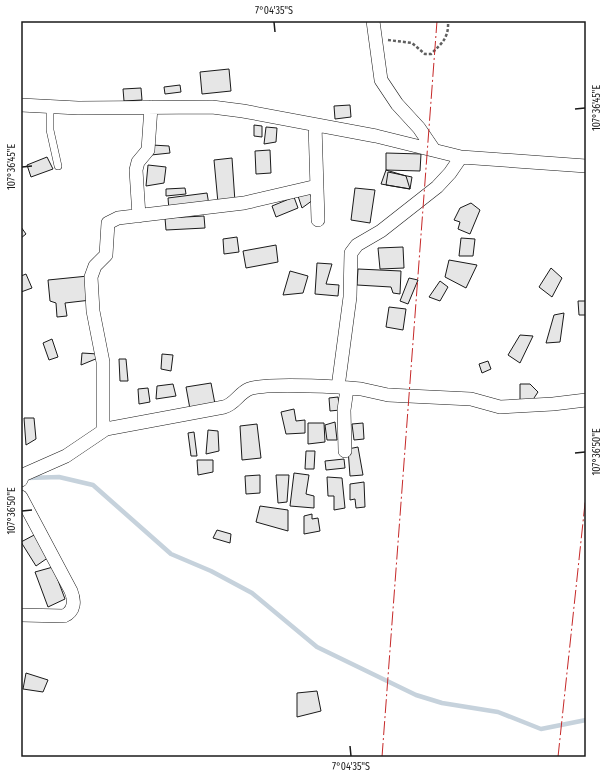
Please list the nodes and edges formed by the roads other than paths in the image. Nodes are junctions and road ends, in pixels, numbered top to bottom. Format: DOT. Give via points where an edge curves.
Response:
graph roads {
  1 [pos="373,23"];
  2 [pos="21,105"];
  3 [pos="50,106"];
  4 [pos="151,107"];
  5 [pos="315,125"];
  6 [pos="434,150"];
  7 [pos="461,157"];
  8 [pos="58,166"];
  9 [pos="586,166"];
  10 [pos="316,186"];
  11 [pos="139,216"];
  12 [pos="318,220"];
  13 [pos="343,388"];
  14 [pos="586,400"];
  15 [pos="103,431"];
  16 [pos="345,451"];
  17 [pos="21,480"];
  18 [pos="21,496"];
  19 [pos="21,615"];
  1 -- 6 [label="street" via="382,80 397,104"];
  2 -- 3 [label="street"];
  3 -- 4 [label="street"];
  3 -- 8 [label="lane" via="50,130"];
  4 -- 5 [label="street" via="212,107"];
  4 -- 11 [label="street" via="148,150 138,162 136,170"];
  5 -- 6 [label="street"];
  5 -- 10 [label="street"];
  6 -- 7 [label="street"];
  7 -- 9 [label="street"];
  7 -- 13 [label="street" via="437,187 382,231 354,248 351,253"];
  10 -- 11 [label="street" via="244,202"];
  10 -- 12 [label="street"];
  11 -- 15 [label="street" via="118,218 108,223 106,255 95,266 90,277 104,372"];
  13 -- 14 [label="street" via="361,389 388,396 471,399 500,408"];
  13 -- 15 [label="street" via="251,388 224,407"];
  13 -- 16 [label="street"];
  15 -- 17 [label="street" via="66,456 23,475"];
  18 -- 19 [label="street" via="71,592 74,603 73,609 64,616"];
}
